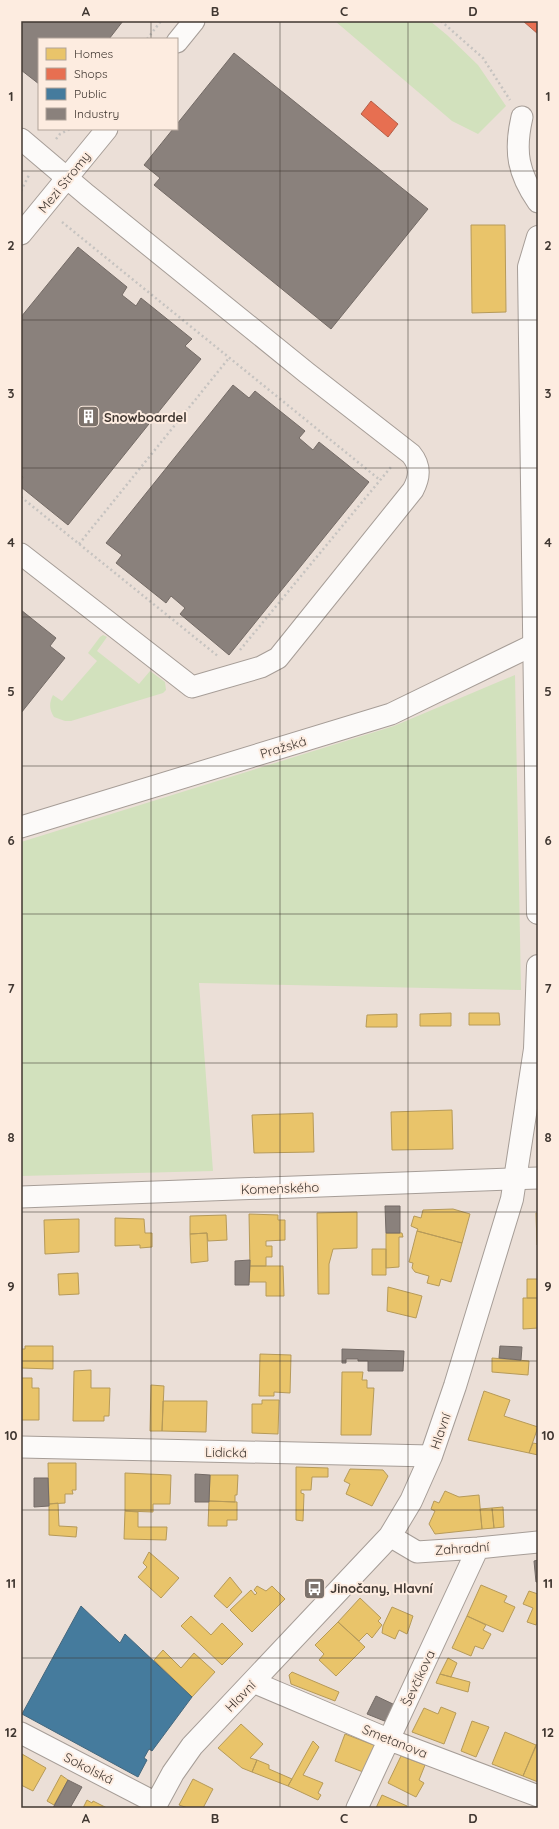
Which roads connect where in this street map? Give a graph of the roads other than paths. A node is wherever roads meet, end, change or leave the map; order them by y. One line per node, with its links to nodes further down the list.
1 (194, 21): 2 (street)
2 (178, 41)
3 (522, 118): 7 (street)
4 (105, 130): 6 (street, Mezi Stromy)
5 (21, 139): 6 (street)
6 (67, 178): 8 (street, Mezi Stromy); 10 (street)
7 (538, 202)
8 (21, 234)
9 (538, 236): 11 (street)
10 (21, 554)
11 (535, 644): 12 (street, Pražská); 13 (street)
12 (21, 826)
13 (538, 913)
14 (538, 966): 15 (street, Hlavní)
15 (517, 1177): 16 (street, Komenského); 17 (street, Komenského); 19 (street, Hlavní)
16 (538, 1178)
17 (21, 1197)
18 (21, 1447): 19 (street, Lidická)
19 (431, 1456): 20 (street, Hlavní)
20 (390, 1536): 22 (street, Zahradní); 23 (street, Hlavní)
21 (538, 1542): 22 (street, Zahradní)
22 (478, 1548): 25 (street, Ševčíkova)
23 (253, 1682): 25 (street, Smetanova); 27 (street, Hlavní)
24 (21, 1733): 27 (street, Sokolská)
25 (390, 1740): 26 (street, Smetanova); 28 (street, Ševčíkova)
26 (538, 1796)
27 (155, 1806)
28 (357, 1808)

